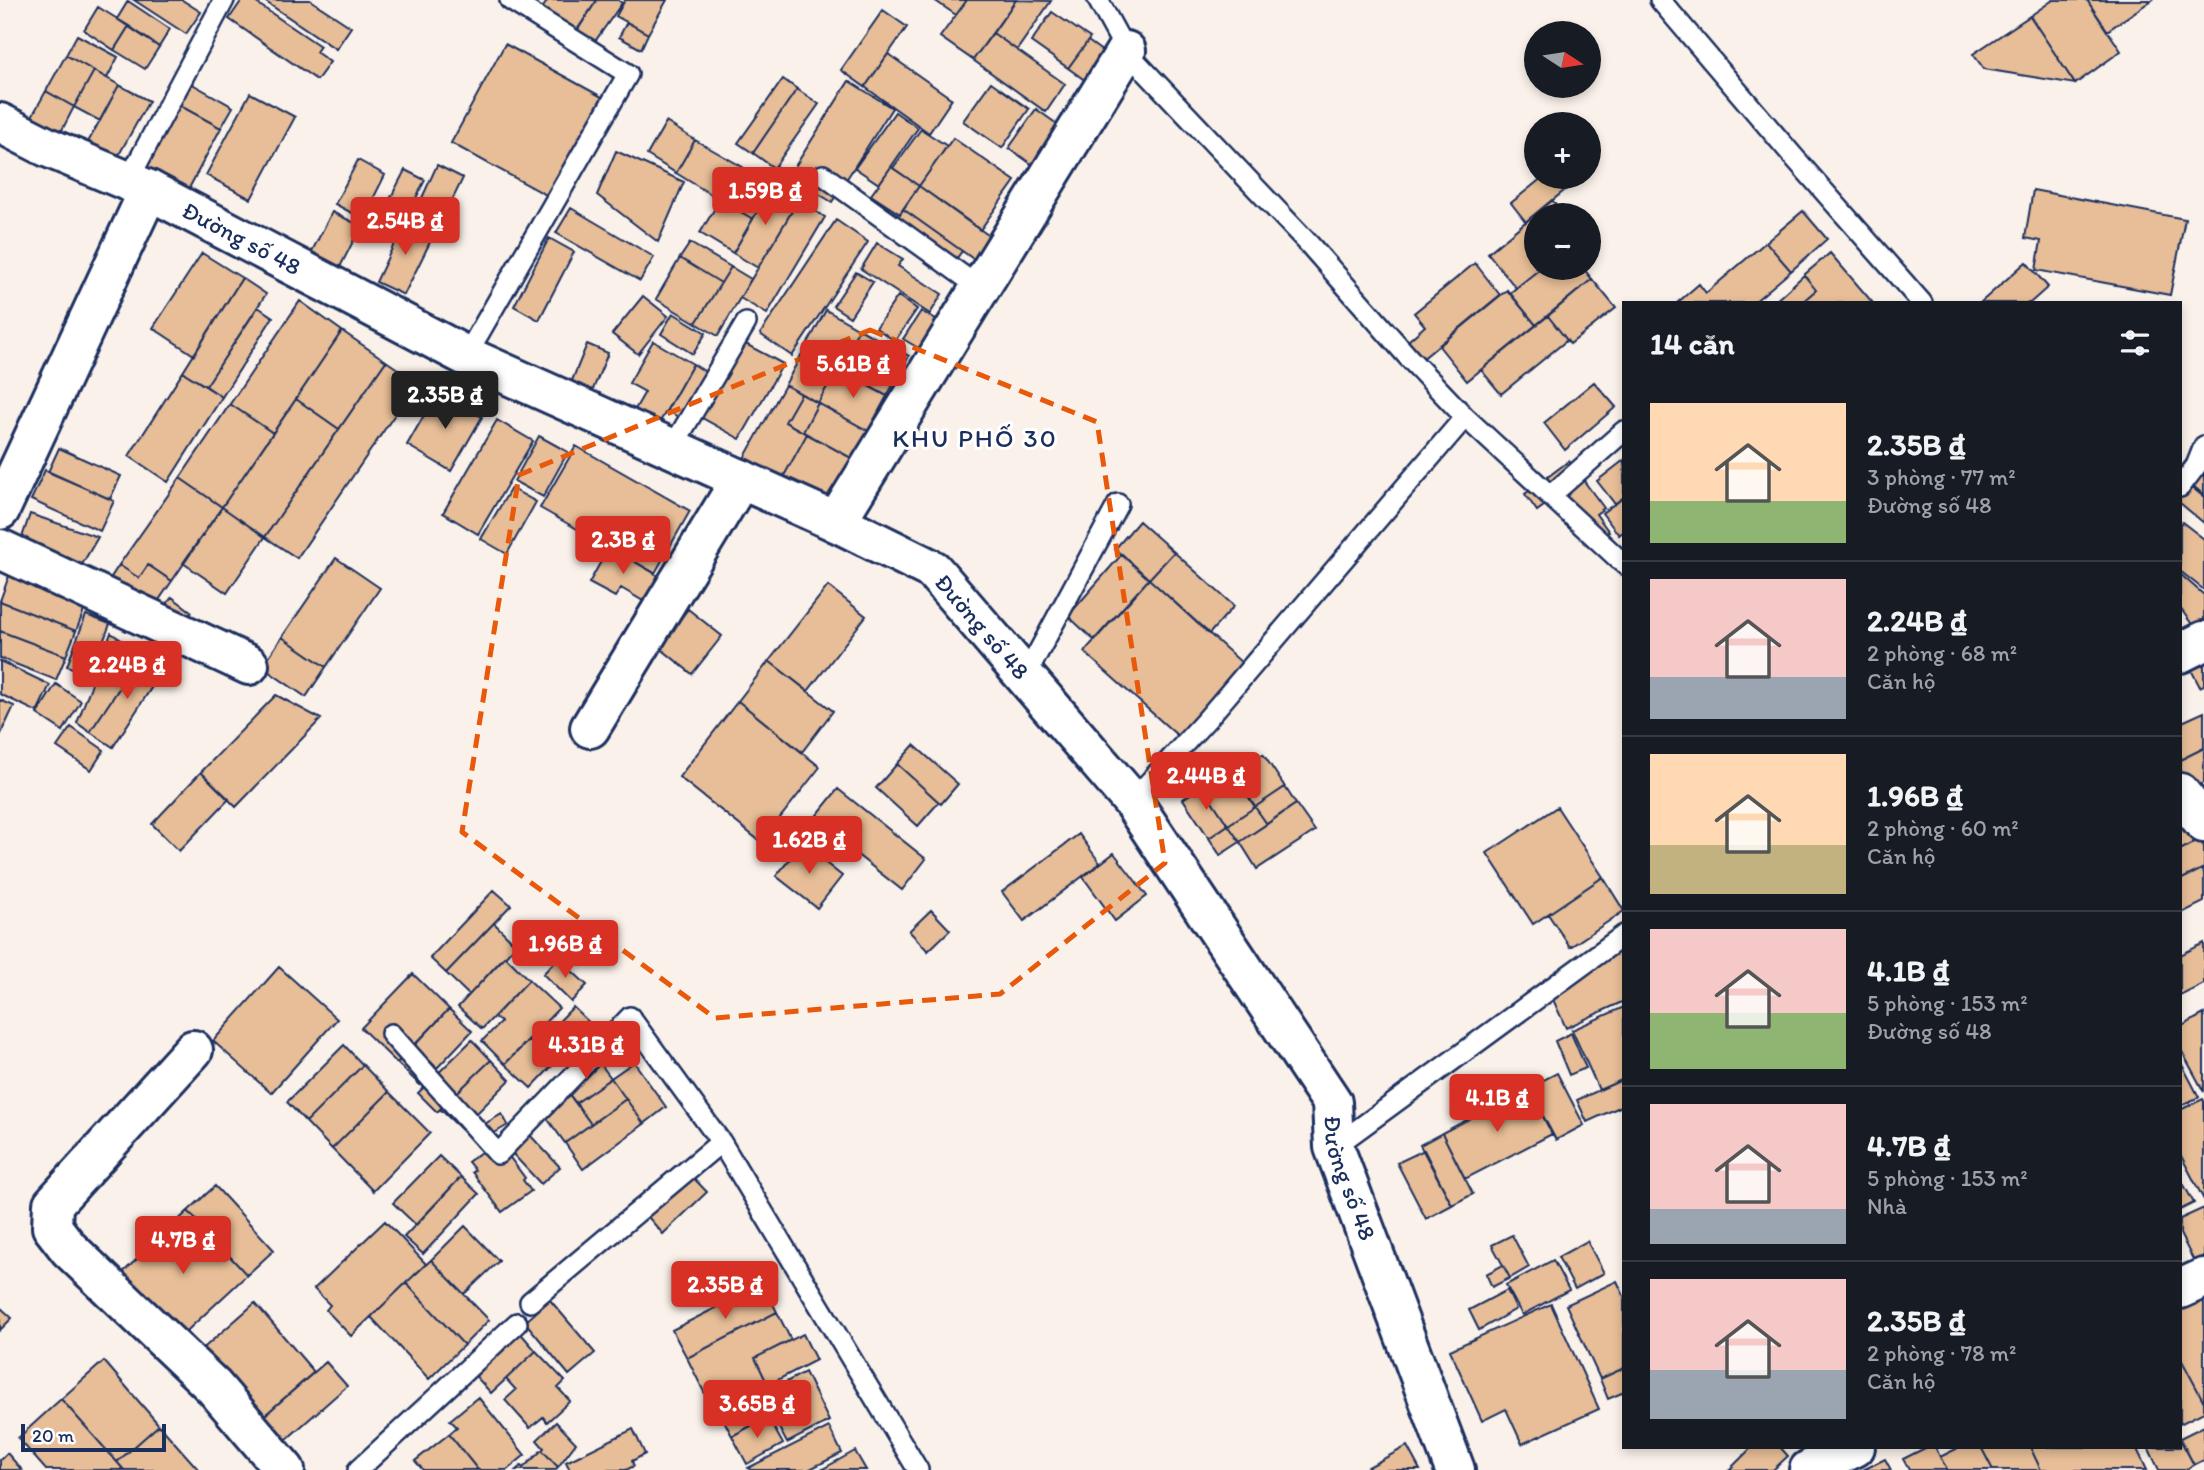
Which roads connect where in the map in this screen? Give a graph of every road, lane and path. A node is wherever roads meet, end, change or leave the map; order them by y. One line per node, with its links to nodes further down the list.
1 (224, 0): 8 (lane)
2 (510, 0): 12 (lane)
3 (1098, 0): 5 (lane)
4 (1660, 0): 10 (lane)
5 (1126, 51): 9 (street); 13 (lane)
6 (0, 123): 8 (street, Đường số 48)
7 (823, 175): 9 (lane)
8 (139, 186): 12 (street, Đường số 48); 21 (street)
9 (979, 288): 22 (street)
10 (1921, 301)
11 (746, 323): 16 (lane)
12 (466, 356): 16 (street, Đường số 48)
13 (1465, 417): 19 (lane); 31 (lane)
14 (1622, 433): 19 (lane)
15 (2204, 446): 18 (lane)
16 (672, 448): 17 (street, Đường số 48)
17 (741, 479): 22 (street, Đường số 48); 29 (street)
18 (2182, 484)
19 (1550, 496): 24 (lane)
20 (1118, 504): 28 (lane)
21 (0, 510)
22 (836, 522): 28 (street, Đường số 48)
23 (0, 549): 27 (street)
24 (1622, 562)
25 (2204, 641): 26 (street)
26 (2182, 652)
27 (249, 665)
28 (1026, 675): 31 (street, Đường số 48)
29 (590, 728)
30 (2182, 796): 32 (street)
31 (1132, 801): 37 (street, Đường số 48)
32 (2204, 823)
33 (1622, 936): 37 (lane)
34 (391, 1034): 36 (lane)
35 (193, 1050): 43 (street)
36 (721, 1142): 40 (lane); 45 (lane)
37 (1334, 1147): 46 (street, Đường số 48)
38 (2204, 1278): 39 (street)
39 (2182, 1288)
40 (530, 1302)
41 (517, 1323): 44 (lane)
42 (1851, 1449): 47 (street)
43 (285, 1470)
44 (358, 1470)
45 (918, 1470)
46 (1455, 1470)
47 (1809, 1470)

